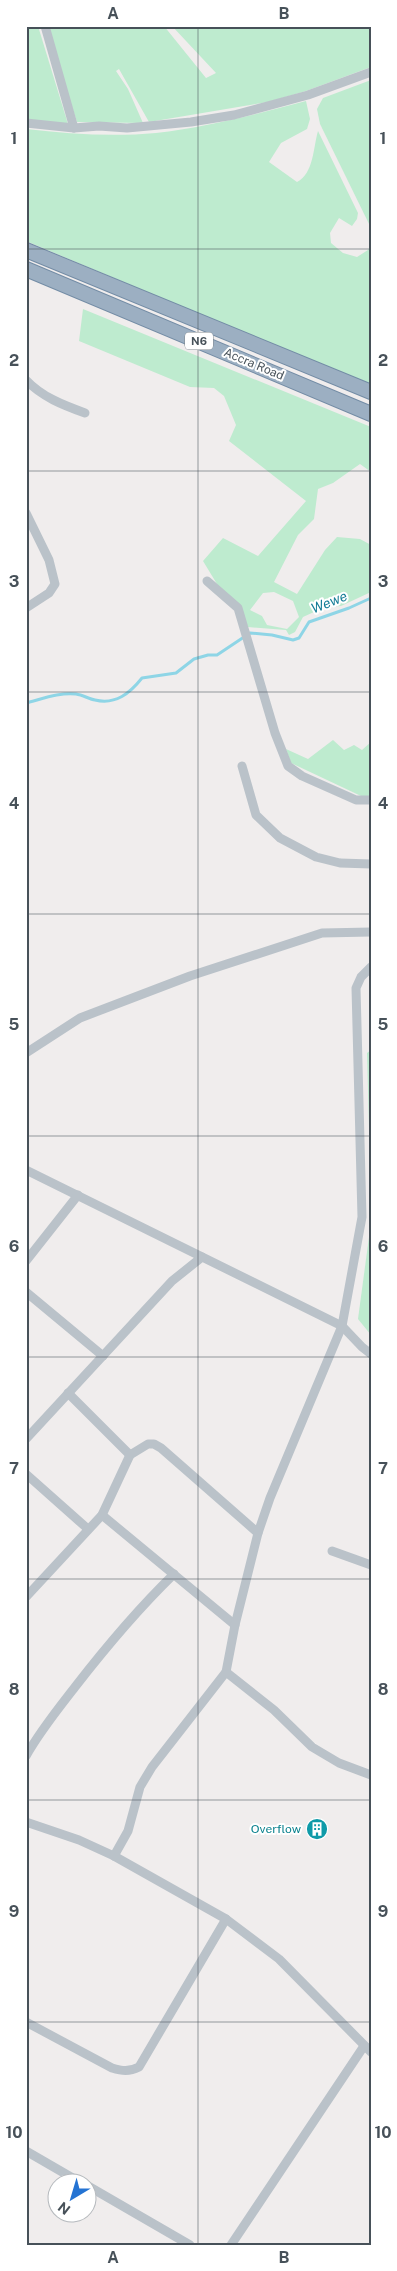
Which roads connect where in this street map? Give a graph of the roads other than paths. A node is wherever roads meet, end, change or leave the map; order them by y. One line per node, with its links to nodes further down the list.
1 (45, 26): 4 (street)
2 (371, 72): 4 (street)
3 (26, 123): 4 (street)
4 (74, 128)
5 (26, 250): 8 (highway, Accra Road / N6)
6 (26, 269): 10 (highway, Accra Road / N6)
7 (26, 380): 9 (street)
8 (371, 392)
9 (85, 412)
10 (371, 414)
11 (26, 513): 13 (street)
12 (207, 581): 15 (street)
13 (26, 608)
14 (242, 766): 16 (street)
15 (371, 800)
16 (371, 864)
17 (371, 932): 19 (street)
18 (371, 967): 25 (street)
19 (26, 1053)
20 (26, 1170): 21 (street)
21 (78, 1195): 22 (street); 23 (street)
22 (202, 1257): 25 (street); 27 (street)
23 (26, 1261)
24 (26, 1292): 27 (street)
25 (342, 1326): 26 (street); 34 (street)
26 (371, 1354)
27 (103, 1356): 28 (street)
28 (68, 1393): 29 (street); 30 (street)
29 (26, 1439)
30 (130, 1455): 32 (street); 34 (street)
31 (26, 1474): 33 (street)
32 (102, 1515): 33 (street); 37 (street)
33 (88, 1529): 38 (street)
34 (258, 1533): 39 (street)
35 (332, 1551): 36 (street)
36 (371, 1565)
37 (174, 1574): 39 (street); 41 (street)
38 (26, 1597)
39 (235, 1624): 40 (street)
40 (226, 1672): 42 (street); 44 (street)
41 (26, 1756)
42 (371, 1775)
43 (26, 1822): 44 (street)
44 (114, 1856): 45 (street)
45 (226, 1919): 46 (street); 47 (street)
46 (26, 2022)
47 (368, 2049): 52 (street)
48 (26, 2151): 49 (street)
49 (66, 2174)
50 (98, 2192): 51 (street)
51 (190, 2245)
52 (231, 2245)

